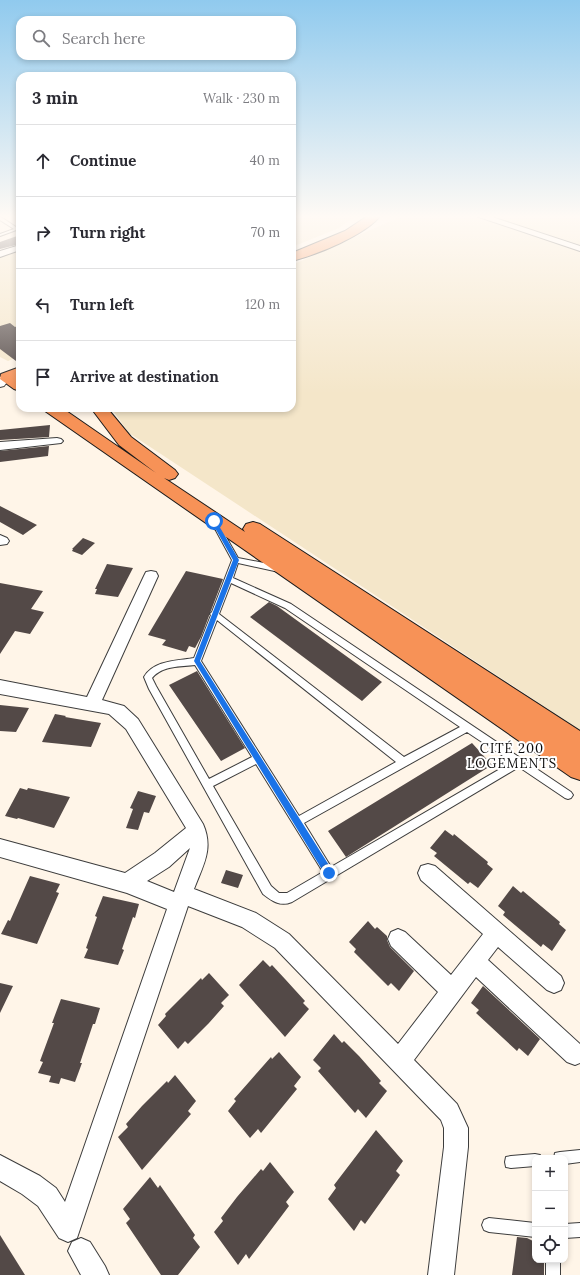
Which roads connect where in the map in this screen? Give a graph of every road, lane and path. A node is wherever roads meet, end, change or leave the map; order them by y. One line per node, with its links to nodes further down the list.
1 (57, 412): 6 (highway)
2 (85, 412): 6 (highway)
3 (102, 412): 17 (highway)
4 (57, 441): 5 (street)
5 (0, 446)
6 (135, 467): 7 (highway)
7 (214, 521): 8 (lane); 9 (highway)
8 (236, 560): 9 (lane); 11 (lane)
9 (288, 571): 21 (highway)
10 (151, 576): 15 (street)
11 (228, 579): 12 (lane); 16 (lane)
12 (214, 614): 13 (lane); 19 (lane)
13 (197, 661): 18 (lane); 22 (lane)
14 (0, 688): 15 (street)
15 (92, 704): 25 (street)
16 (468, 727): 19 (lane); 20 (lane)
17 (580, 744)
18 (258, 759): 22 (lane); 24 (lane)
19 (403, 762): 24 (lane)
20 (520, 762): 23 (lane); 27 (lane)
21 (580, 769)
22 (207, 785): 27 (lane)
23 (568, 795)
24 (297, 822): 27 (lane)
25 (197, 830): 29 (street); 30 (street)
26 (0, 848): 29 (street)
27 (329, 873)
28 (428, 873): 31 (street)
29 (127, 883): 30 (street)
30 (186, 901): 37 (street); 42 (street)
31 (496, 933): 33 (street); 34 (street)
32 (398, 939): 35 (street)
33 (474, 962): 35 (street); 36 (street)
34 (554, 983)
35 (452, 990): 37 (street)
36 (575, 1054)
37 (400, 1060): 50 (street)
38 (580, 1156): 39 (lane)
39 (568, 1157)
40 (532, 1160): 41 (lane)
41 (511, 1162)
42 (0, 1167)
43 (489, 1226): 44 (lane)
44 (532, 1230)
45 (580, 1230): 46 (lane)
46 (568, 1231)
47 (81, 1252): 49 (street)
48 (553, 1263): 51 (lane)
49 (96, 1275)
50 (441, 1275)
51 (553, 1275)

